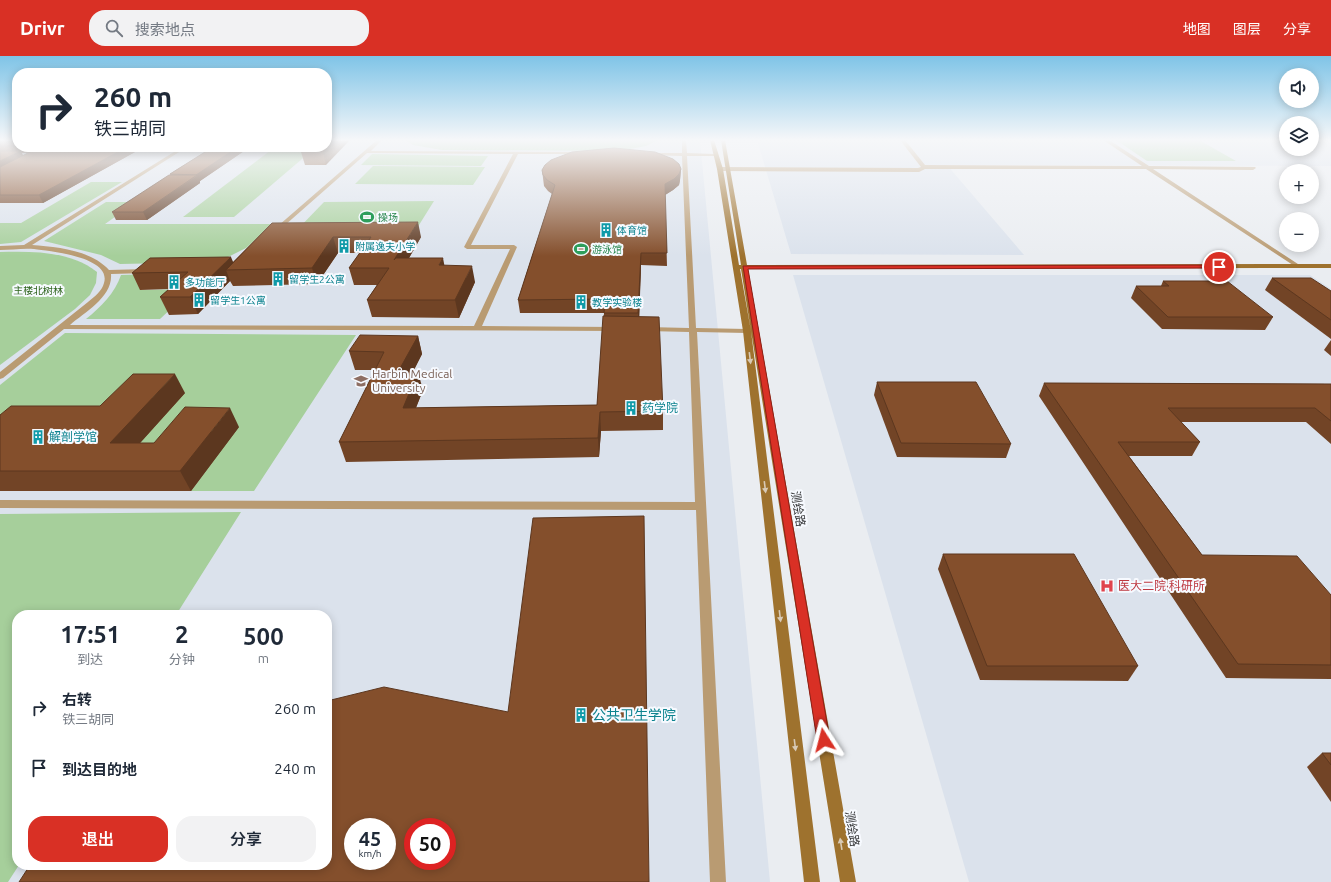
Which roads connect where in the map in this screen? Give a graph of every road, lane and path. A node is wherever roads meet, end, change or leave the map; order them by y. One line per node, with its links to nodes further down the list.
1 (134, 179): 8 (street)
2 (335, 179): 7 (street)
3 (503, 179): 16 (street)
4 (685, 179): 19 (street)
5 (726, 179): 12 (main road, 测绘路)
6 (1164, 179): 10 (street)
7 (268, 237)
8 (24, 247): 9 (street); 14 (street)
9 (0, 248)
10 (1298, 266): 11 (main road); 12 (main road)
11 (1331, 266)
12 (741, 268): 20 (main road, 测绘路); 26 (main road, 测绘路, one-way to 12)
13 (154, 271): 14 (street)
14 (107, 272): 15 (street)
15 (61, 327): 16 (street); 21 (street)
16 (477, 329): 17 (street)
17 (620, 329)
18 (636, 329): 19 (street)
19 (692, 330): 20 (street); 23 (street)
20 (747, 330): 25 (main road, 测绘路, one-way to 25)
21 (0, 376)
22 (0, 504): 23 (street)
23 (700, 506): 24 (street)
24 (718, 882)
25 (812, 882)
26 (848, 882)

